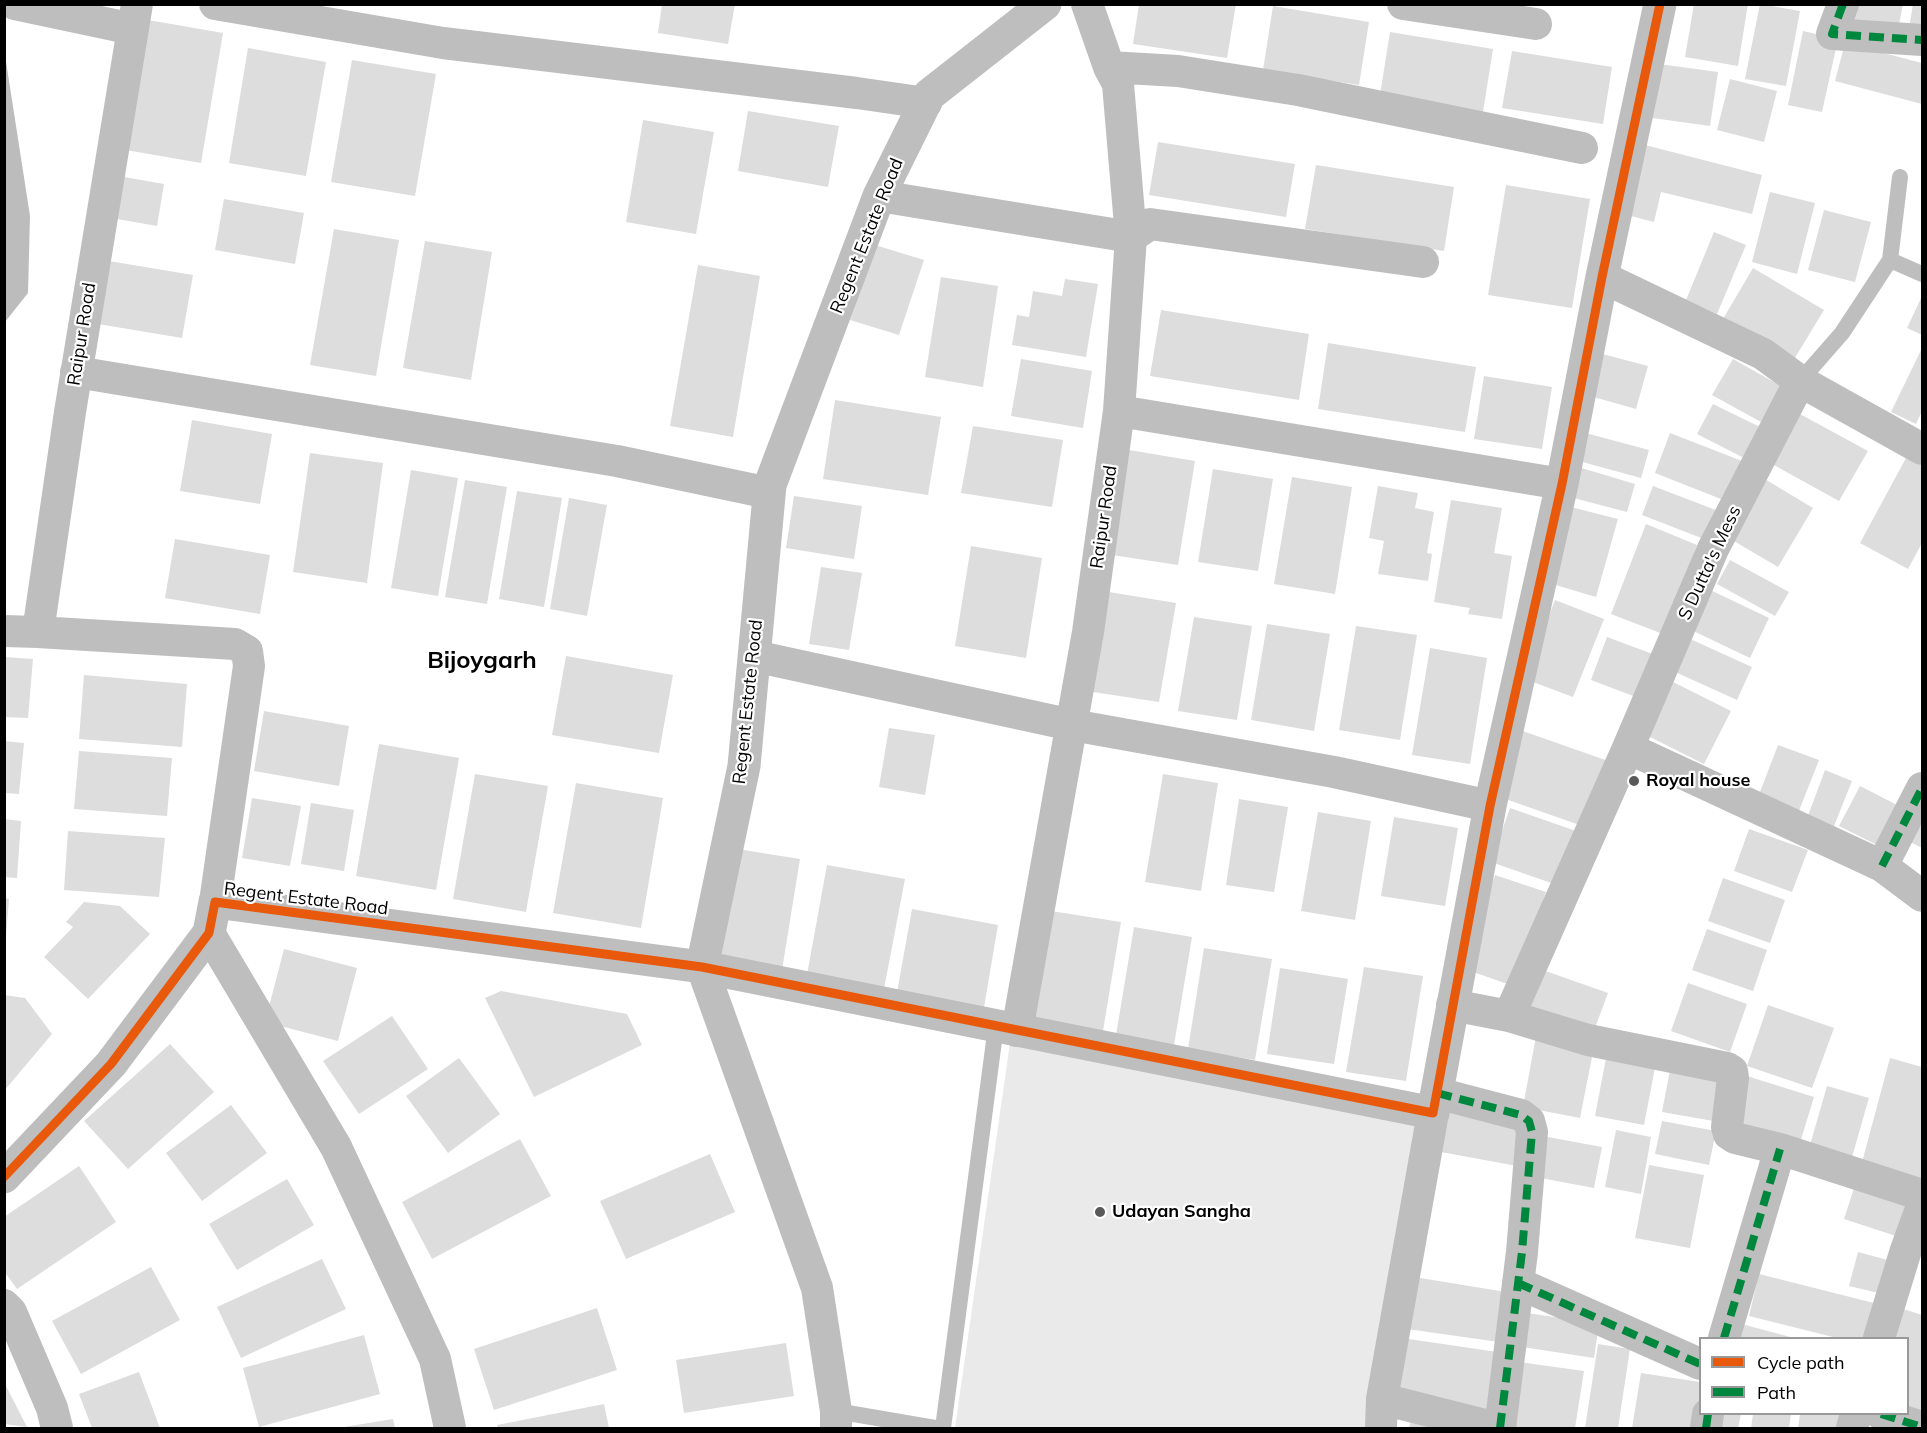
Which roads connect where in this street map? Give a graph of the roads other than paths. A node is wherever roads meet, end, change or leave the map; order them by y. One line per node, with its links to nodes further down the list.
1 (15, 4): 8 (street)
2 (215, 4): 12 (street)
3 (1045, 4): 12 (street, Regent Estate Road)
4 (1087, 4): 11 (street, Raipur Road)
5 (1403, 4): 9 (street)
6 (1660, 4): 20 (street)
7 (1843, 4): 10 (street)
8 (135, 17): 21 (street, Raipur Road)
9 (1536, 24)
10 (1923, 40)
11 (1109, 67): 13 (street); 16 (street, Raipur Road)
12 (926, 104): 15 (street, Regent Estate Road)
13 (1582, 148)
14 (1900, 177): 17 (lane)
15 (879, 196): 16 (street); 26 (street, Regent Estate Road)
16 (1131, 237): 18 (street); 23 (street, Raipur Road)
17 (1890, 260): 19 (lane); 22 (lane)
18 (1423, 261)
19 (1923, 274)
20 (1602, 277): 22 (street); 25 (street)
21 (76, 372): 26 (street); 28 (street, Raipur Road)
22 (1800, 381): 24 (street); 31 (street, S Dutta's Mess)
23 (1119, 411): 25 (street); 30 (street, Raipur Road)
24 (1923, 449)
25 (1562, 484): 33 (street)
26 (769, 492): 29 (street, Regent Estate Road)
27 (4, 632): 28 (street)
28 (38, 632): 36 (street)
29 (754, 656): 30 (street); 37 (street, Regent Estate Road)
30 (1072, 725): 33 (street); 40 (street, Raipur Road)
31 (1628, 748): 34 (street); 39 (street, S Dutta's Mess)
32 (1923, 788): 34 (street)
33 (1490, 806): 38 (street)
34 (1882, 866): 35 (street)
35 (1923, 896)
36 (212, 918): 37 (street, Regent Estate Road); 43 (street); 56 (street)
37 (702, 967): 40 (street); 53 (street)
38 (1452, 1005): 39 (street); 41 (street)
39 (1509, 1016): 42 (street)
40 (1006, 1028): 41 (street); 58 (lane)
41 (1435, 1103): 46 (street); 51 (street)
42 (1780, 1149): 44 (street); 48 (street)
43 (4, 1177)
44 (1923, 1195)
45 (1923, 1206): 49 (street)
46 (1518, 1283): 50 (street); 59 (street)
47 (4, 1305): 55 (street)
48 (1724, 1337)
49 (1879, 1337)
50 (1699, 1363)
51 (1382, 1414): 59 (street)
52 (1887, 1415): 54 (street)
53 (836, 1420): 57 (lane)
54 (1923, 1426)
55 (57, 1428)
56 (450, 1428)
57 (935, 1428)
58 (943, 1428)
59 (1498, 1428)

